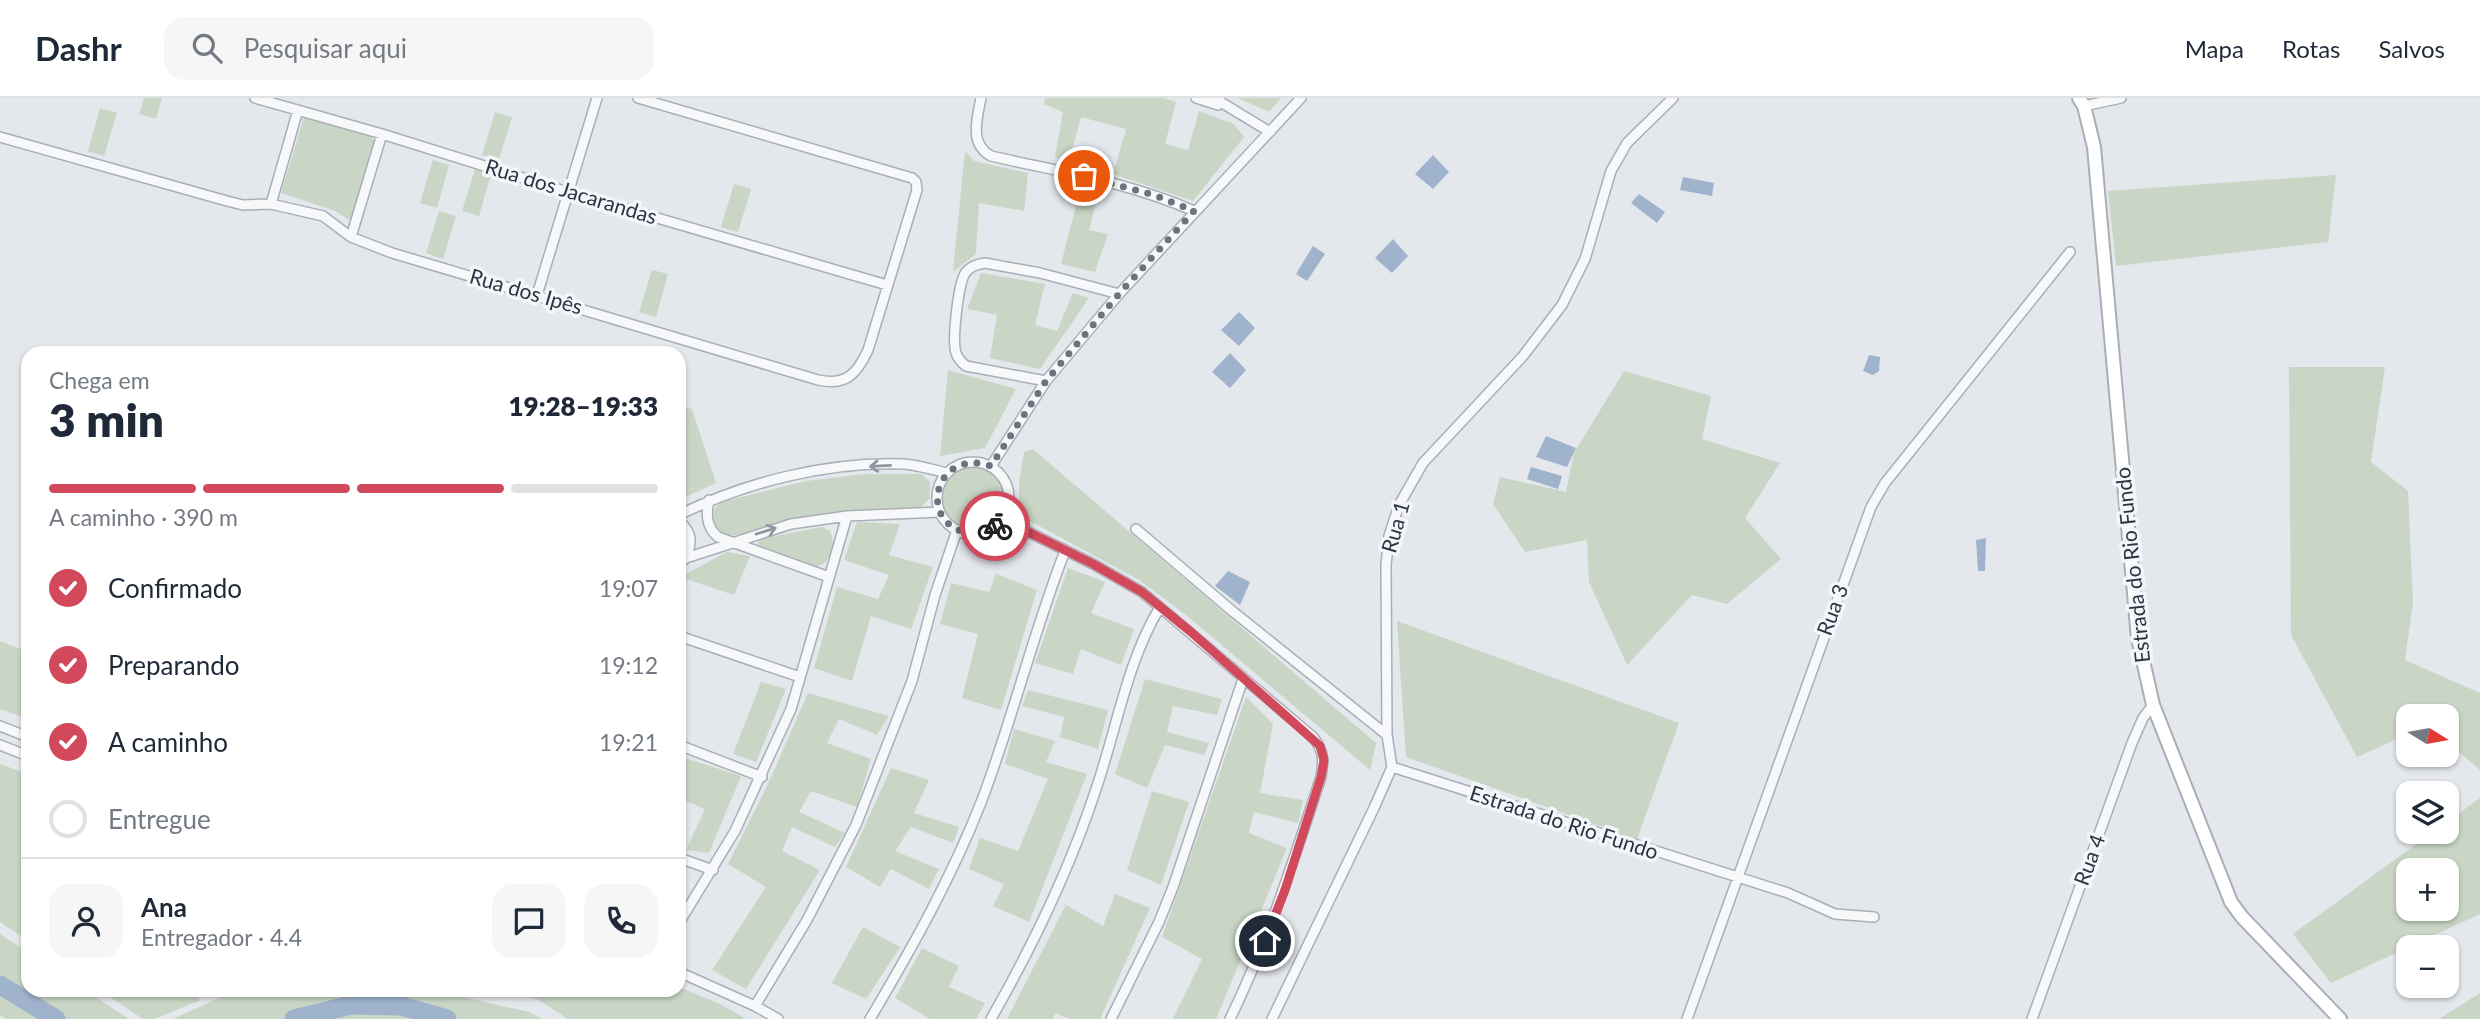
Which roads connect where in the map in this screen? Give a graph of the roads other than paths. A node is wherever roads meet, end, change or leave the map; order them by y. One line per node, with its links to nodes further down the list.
1 (255, 98): 12 (street, Rua dos Jacarandas)
2 (597, 98): 16 (street)
3 (638, 98): 21 (street, Rua dos Ipês)
4 (981, 98): 18 (street)
5 (1196, 98): 11 (street)
6 (1214, 98): 11 (street)
7 (1301, 98): 13 (street)
8 (1673, 98): 47 (street, Rua 1)
9 (2121, 98): 10 (street)
10 (2082, 102): 44 (street, Estrada do Rio Fundo)
11 (1230, 109): 13 (street)
12 (298, 110): 14 (street, Rua dos Jacarandas); 17 (street)
13 (1270, 132): 18 (street)
14 (382, 134): 16 (street, Rua dos Jacarandas); 19 (street)
15 (0, 137): 17 (street, Rua dos Ipês)
16 (568, 192): 21 (street, Rua dos Jacarandas); 23 (street)
17 (271, 204): 19 (street, Rua dos Ipês)
18 (1194, 211): 22 (street)
19 (351, 237): 23 (street, Rua dos Ipês)
20 (2070, 252): 55 (street, Rua 3)
21 (887, 285): 23 (street, Rua dos Ipês)
22 (1119, 294): 24 (street); 24 (street)
23 (537, 295)
24 (1046, 381): 25 (street)
25 (991, 466): 26 (street); 31 (street)
26 (947, 473): 27 (street, one-way to 27); 29 (street)
27 (709, 500): 28 (street); 35 (street)
28 (686, 512)
29 (940, 512): 30 (street); 34 (street)
30 (848, 516): 35 (street, one-way to 30); 39 (street)
31 (1002, 519): 34 (street); 36 (street)
32 (686, 529): 37 (street)
33 (1136, 529): 47 (street)
34 (957, 530): 59 (street)
35 (732, 542): 38 (street); 39 (street)
36 (1065, 551): 40 (street); 61 (street)
37 (686, 555)
38 (686, 560)
39 (830, 577): 42 (street)
40 (1160, 607): 43 (street); 62 (street)
41 (686, 638): 42 (street)
42 (800, 677): 52 (street)
43 (1243, 679): 63 (street); 64 (street)
44 (2153, 705): 67 (street, Rua 4); 68 (street, Estrada do Rio Fundo)
45 (0, 726): 46 (street)
46 (21, 734)
47 (1387, 735): 51 (street, Rua 1)
48 (0, 745): 50 (street)
49 (686, 748): 52 (street)
50 (21, 754)
51 (1392, 767): 55 (street, Estrada do Rio Fundo); 65 (street)
52 (762, 777): 54 (street)
53 (686, 860): 54 (street)
54 (713, 870): 56 (street)
55 (1737, 878): 57 (street, Estrada do Rio Fundo); 66 (street, Rua 3)
56 (686, 912)
57 (1874, 917)
58 (686, 975): 59 (street)
59 (755, 1006): 60 (street)
60 (778, 1019)
61 (870, 1019)
62 (991, 1019)
63 (1111, 1019)
64 (1230, 1019)
65 (1272, 1019)
66 (1687, 1019)
67 (2032, 1019)
68 (2340, 1019)

